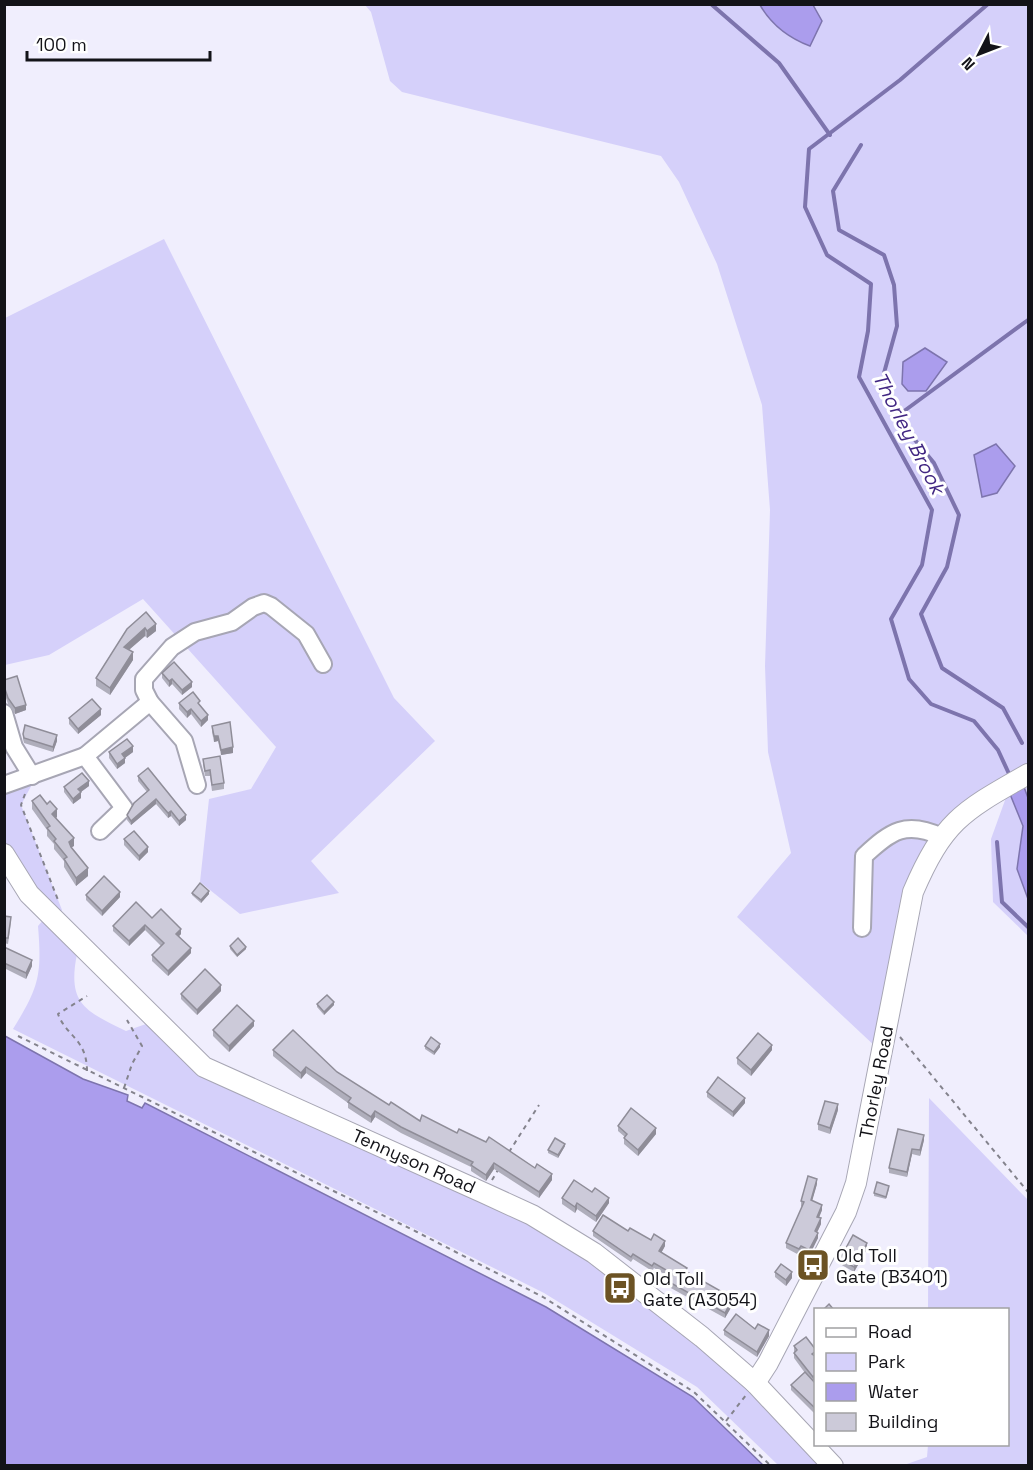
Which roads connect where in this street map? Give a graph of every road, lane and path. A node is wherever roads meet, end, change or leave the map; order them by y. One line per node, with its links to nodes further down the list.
1 (323, 664): 2 (street)
2 (150, 702): 4 (street); 8 (street)
3 (4, 713): 6 (street)
4 (85, 756): 6 (street); 9 (street)
5 (1029, 774): 10 (main road, Thorley Road)
6 (35, 776): 7 (street); 12 (path)
7 (4, 785)
8 (197, 785)
9 (100, 831)
10 (942, 837): 13 (street); 17 (main road, Thorley Road)
11 (4, 855): 12 (main road, Tennyson Road)
12 (55, 921): 23 (main road, Tennyson Road)
13 (862, 928)
14 (87, 996): 18 (path)
15 (128, 1020): 19 (path)
16 (18, 1036): 18 (path)
17 (884, 1039): 24 (path); 25 (main road, Thorley Road)
18 (87, 1071): 19 (path)
19 (124, 1089): 26 (path)
20 (539, 1105): 21 (path)
21 (508, 1154)
22 (502, 1163): 23 (path)
23 (484, 1192): 25 (main road, Tennyson Road)
24 (1029, 1192)
25 (755, 1383): 26 (path); 27 (main road, Tennyson Road)
26 (726, 1421): 29 (path)
27 (814, 1446)
28 (814, 1446): 30 (main road, Tennyson Road)
29 (771, 1466)
30 (833, 1466)

